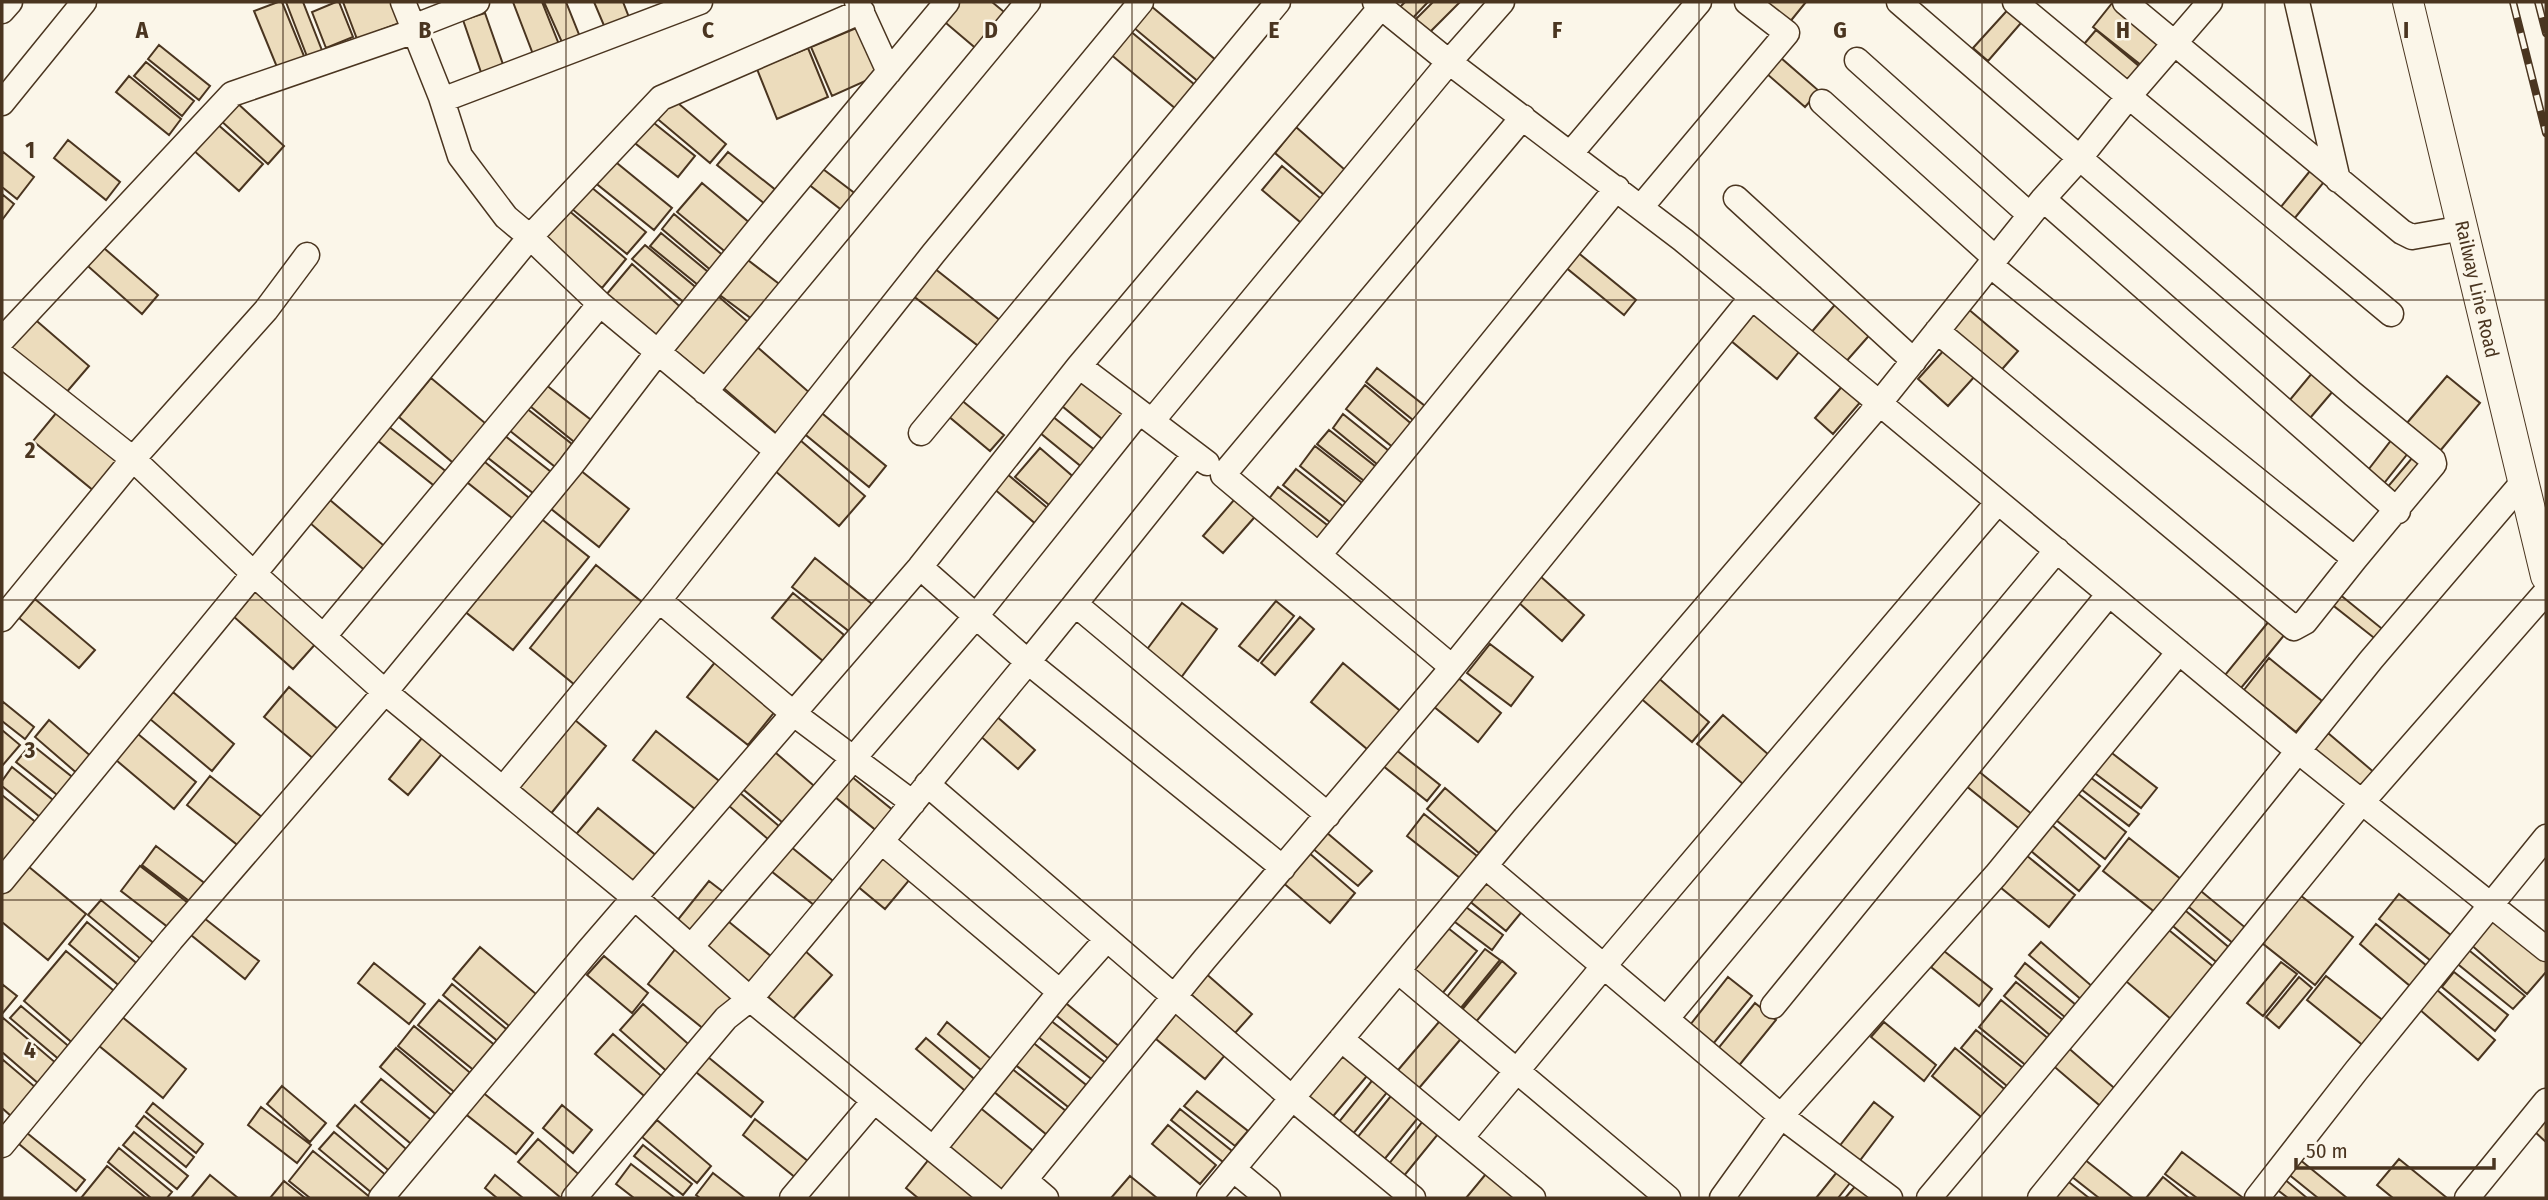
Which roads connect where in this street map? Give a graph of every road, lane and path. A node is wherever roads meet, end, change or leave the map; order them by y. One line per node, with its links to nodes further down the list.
1 (10, 2): 21 (street)
2 (84, 2): 30 (street)
3 (403, 2): 22 (street)
4 (477, 2): 22 (street)
5 (700, 2): 28 (street)
6 (947, 2): 26 (street)
7 (1027, 2): 52 (street)
8 (1141, 2): 56 (street)
9 (1278, 2): 55 (street)
10 (1502, 2): 25 (street)
11 (1699, 2): 32 (street)
12 (1747, 2): 37 (street)
13 (1899, 2): 33 (street)
14 (2015, 2): 27 (street)
15 (2125, 2): 23 (street)
16 (2210, 2): 23 (street)
17 (2297, 2): 34 (street)
18 (2408, 2): 39 (street, Railway Line Road)
19 (1378, 4): 25 (street); 51 (street)
20 (859, 6): 26 (street); 40 (street)
21 (2, 11)
22 (414, 29): 28 (street); 47 (street)
23 (2174, 44): 27 (street); 34 (street)
24 (1857, 60): 38 (street)
25 (1449, 62): 31 (street); 54 (street)
26 (889, 72): 48 (street)
27 (2129, 96): 33 (street); 45 (street)
28 (442, 100): 40 (street)
29 (1822, 102): 42 (street)
30 (2, 103)
31 (1523, 117): 32 (street); 59 (street)
32 (1571, 153): 35 (street)
33 (2080, 159): 38 (street); 62 (street)
34 (2338, 180): 39 (street)
35 (1617, 188): 37 (street); 64 (street)
36 (1736, 198): 50 (street)
37 (1641, 207): 43 (street)
38 (2036, 207): 42 (street); 62 (street)
39 (2462, 228): 60 (street, Railway Line Road)
40 (530, 237): 44 (street); 67 (street)
41 (307, 255): 58 (street)
42 (1993, 261): 46 (street); 65 (street)
43 (1752, 297): 53 (street); 78 (street)
44 (600, 304): 48 (street); 75 (street)
45 (2391, 314)
46 (1937, 331): 50 (street); 65 (street)
47 (2, 340)
48 (657, 353): 52 (street); 79 (street)
49 (2, 355): 58 (street)
50 (1914, 361): 53 (street)
51 (1079, 366): 54 (street); 66 (street)
52 (705, 392): 56 (street)
53 (1879, 403): 61 (street); 89 (street)
54 (1146, 416): 57 (street); 73 (street)
55 (921, 433)
56 (777, 451): 71 (street)
57 (1195, 454): 59 (street); 72 (street)
58 (133, 459): 67 (street); 74 (street)
59 (1223, 475): 64 (street)
60 (2523, 482): 68 (street, Railway Line Road); 81 (street)
61 (1998, 502): 63 (street); 97 (street)
62 (2398, 511): 65 (street)
63 (2056, 550): 70 (street); 103 (street)
64 (1319, 555): 78 (street)
65 (2355, 559)
66 (920, 567): 73 (street); 80 (street)
67 (254, 574): 75 (street); 91 (street)
68 (2546, 576)
69 (2546, 592): 85 (street)
70 (2109, 594): 76 (street); 102 (street)
71 (659, 600): 80 (street); 83 (street)
72 (1075, 604): 77 (street); 86 (street)
73 (976, 616): 77 (street); 82 (street)
74 (2, 619)
75 (324, 636): 79 (street)
76 (2179, 652): 81 (street); 109 (street)
77 (1028, 662): 84 (street); 90 (street)
78 (1452, 667): 86 (street)
79 (385, 692): 83 (street); 111 (street)
80 (794, 714): 82 (street); 92 (street)
81 (2298, 751): 85 (street); 127 (street)
82 (855, 759): 84 (street); 95 (street)
83 (503, 789): 92 (street)
84 (920, 793): 88 (street); 94 (street)
85 (2362, 802): 93 (street); 128 (street)
86 (1328, 815): 90 (street)
87 (2546, 837): 93 (street)
88 (882, 842): 99 (street); 101 (street)
89 (1485, 866): 97 (street); 98 (street)
90 (1283, 868): 100 (street)
91 (2, 881)
92 (635, 898): 95 (street); 115 (street)
93 (2491, 903): 96 (street); 129 (street)
94 (1107, 939): 99 (street); 100 (street)
95 (691, 947): 101 (street)
96 (2546, 949)
97 (1603, 967): 103 (street); 105 (street)
98 (1398, 971): 104 (street); 105 (street)
99 (1060, 992): 112 (street)
100 (1175, 996): 106 (street); 114 (street)
101 (750, 999): 107 (street); 116 (street)
102 (1773, 1006)
103 (1667, 1018): 109 (street)
104 (1341, 1039): 106 (street); 110 (street)
105 (1518, 1072): 110 (street); 124 (street)
106 (1292, 1098): 113 (street); 122 (street)
107 (874, 1101): 112 (street); 117 (street)
108 (2546, 1101): 130 (street)
109 (1781, 1116): 125 (street); 126 (street)
110 (1461, 1138): 123 (street)
111 (2, 1145)
112 (933, 1149): 118 (street)
113 (1233, 1169): 120 (street); 121 (street)
114 (1018, 1189): 119 (street)
115 (381, 1198)
116 (574, 1198)
117 (792, 1198)
118 (993, 1198)
119 (1046, 1198)
120 (1209, 1198)
121 (1268, 1198)
122 (1413, 1198)
123 (1533, 1198)
124 (1668, 1198)
125 (1722, 1198)
126 (1889, 1198)
127 (1929, 1198)
128 (2040, 1198)
129 (2258, 1198)
130 (2468, 1198)

